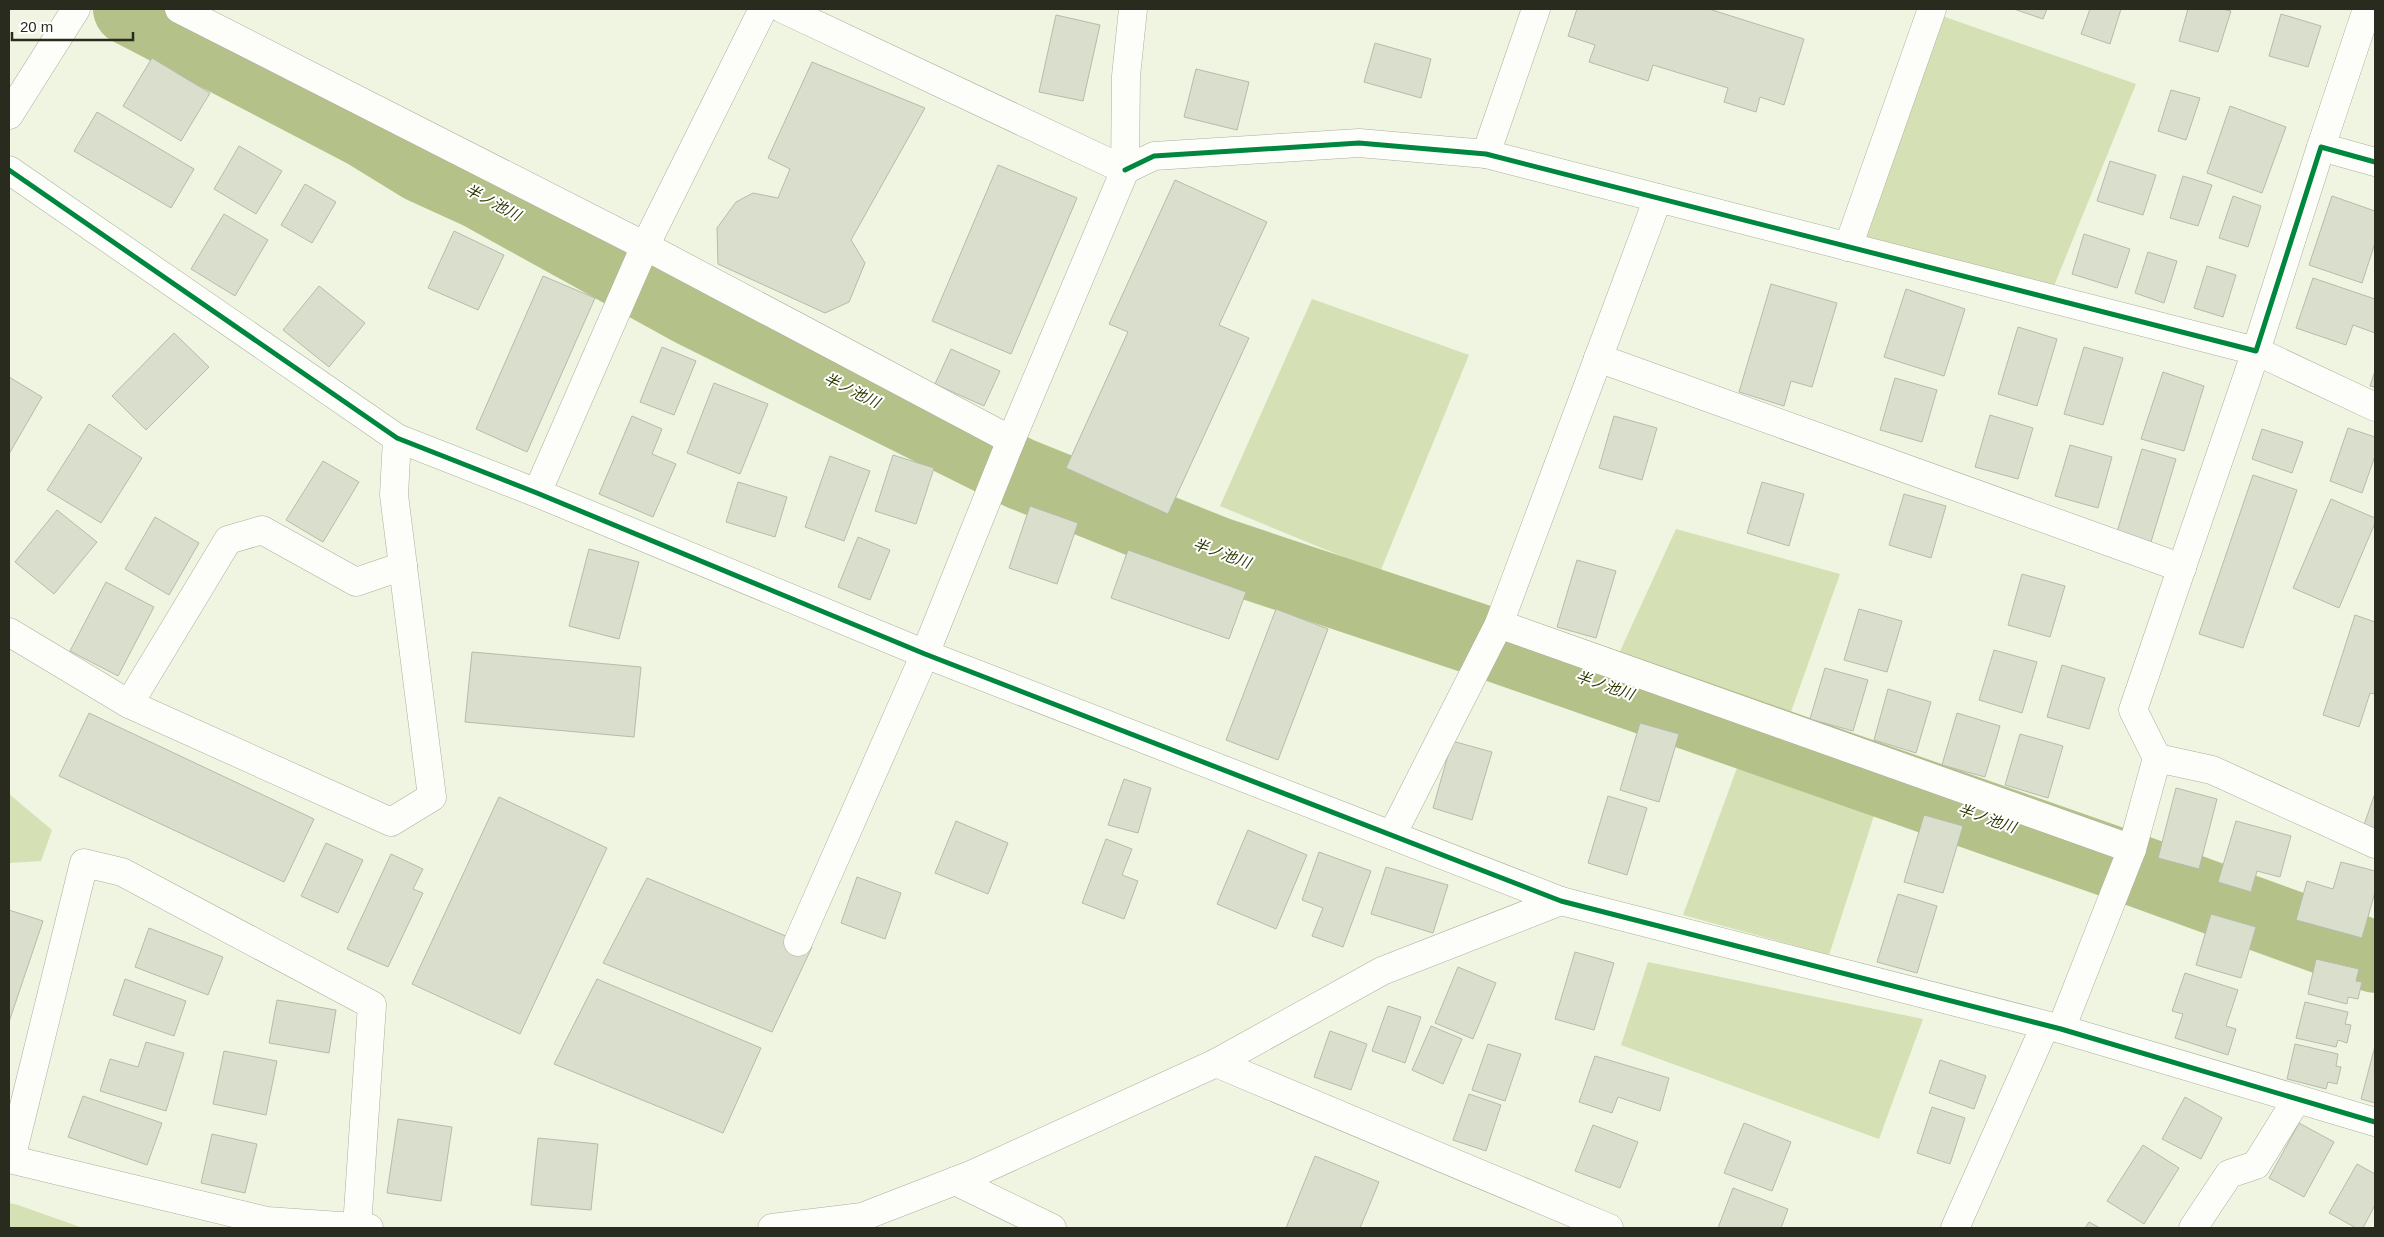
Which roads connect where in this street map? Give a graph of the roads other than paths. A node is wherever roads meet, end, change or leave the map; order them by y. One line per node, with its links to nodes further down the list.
1 (76, 9): 9 (street)
2 (178, 9): 16 (street)
3 (763, 9): 16 (street)
4 (783, 9): 14 (street)
5 (1133, 9): 14 (street)
6 (1536, 9): 11 (street)
7 (1932, 9): 17 (street)
8 (2367, 9): 10 (street)
9 (9, 115)
10 (2321, 147): 12 (street); 18 (street)
11 (1486, 154): 14 (street); 15 (street)
12 (2375, 162)
13 (9, 170): 21 (street)
14 (1125, 170): 22 (street)
15 (1658, 198): 17 (street); 19 (street)
16 (645, 246): 22 (street); 23 (street)
17 (1848, 247): 18 (street)
18 (2256, 351): 20 (street); 25 (street)
19 (1598, 358): 25 (street); 26 (street)
20 (2375, 407)
21 (397, 438): 23 (street); 24 (street)
22 (1011, 440): 28 (street)
23 (537, 494): 28 (street)
24 (403, 566): 29 (street); 29 (street)
25 (2182, 568): 30 (street)
26 (1499, 624): 31 (street); 33 (street)
27 (9, 632): 29 (street)
28 (925, 654): 31 (street); 35 (street)
29 (128, 704)
30 (2158, 758): 32 (street); 33 (street)
31 (1392, 835): 34 (street)
32 (2375, 844)
33 (2132, 849): 36 (street)
34 (1561, 901): 36 (street); 37 (street)
35 (798, 942)
36 (2053, 1028): 38 (street); 46 (street)
37 (1216, 1063): 41 (street); 45 (street)
38 (2297, 1099): 39 (street); 47 (street)
39 (2375, 1122)
40 (10, 1159): 42 (street); 42 (street)
41 (955, 1181): 43 (street); 44 (street)
42 (363, 1228)
43 (772, 1228)
44 (1052, 1228)
45 (1609, 1228)
46 (1955, 1228)
47 (2193, 1228)

